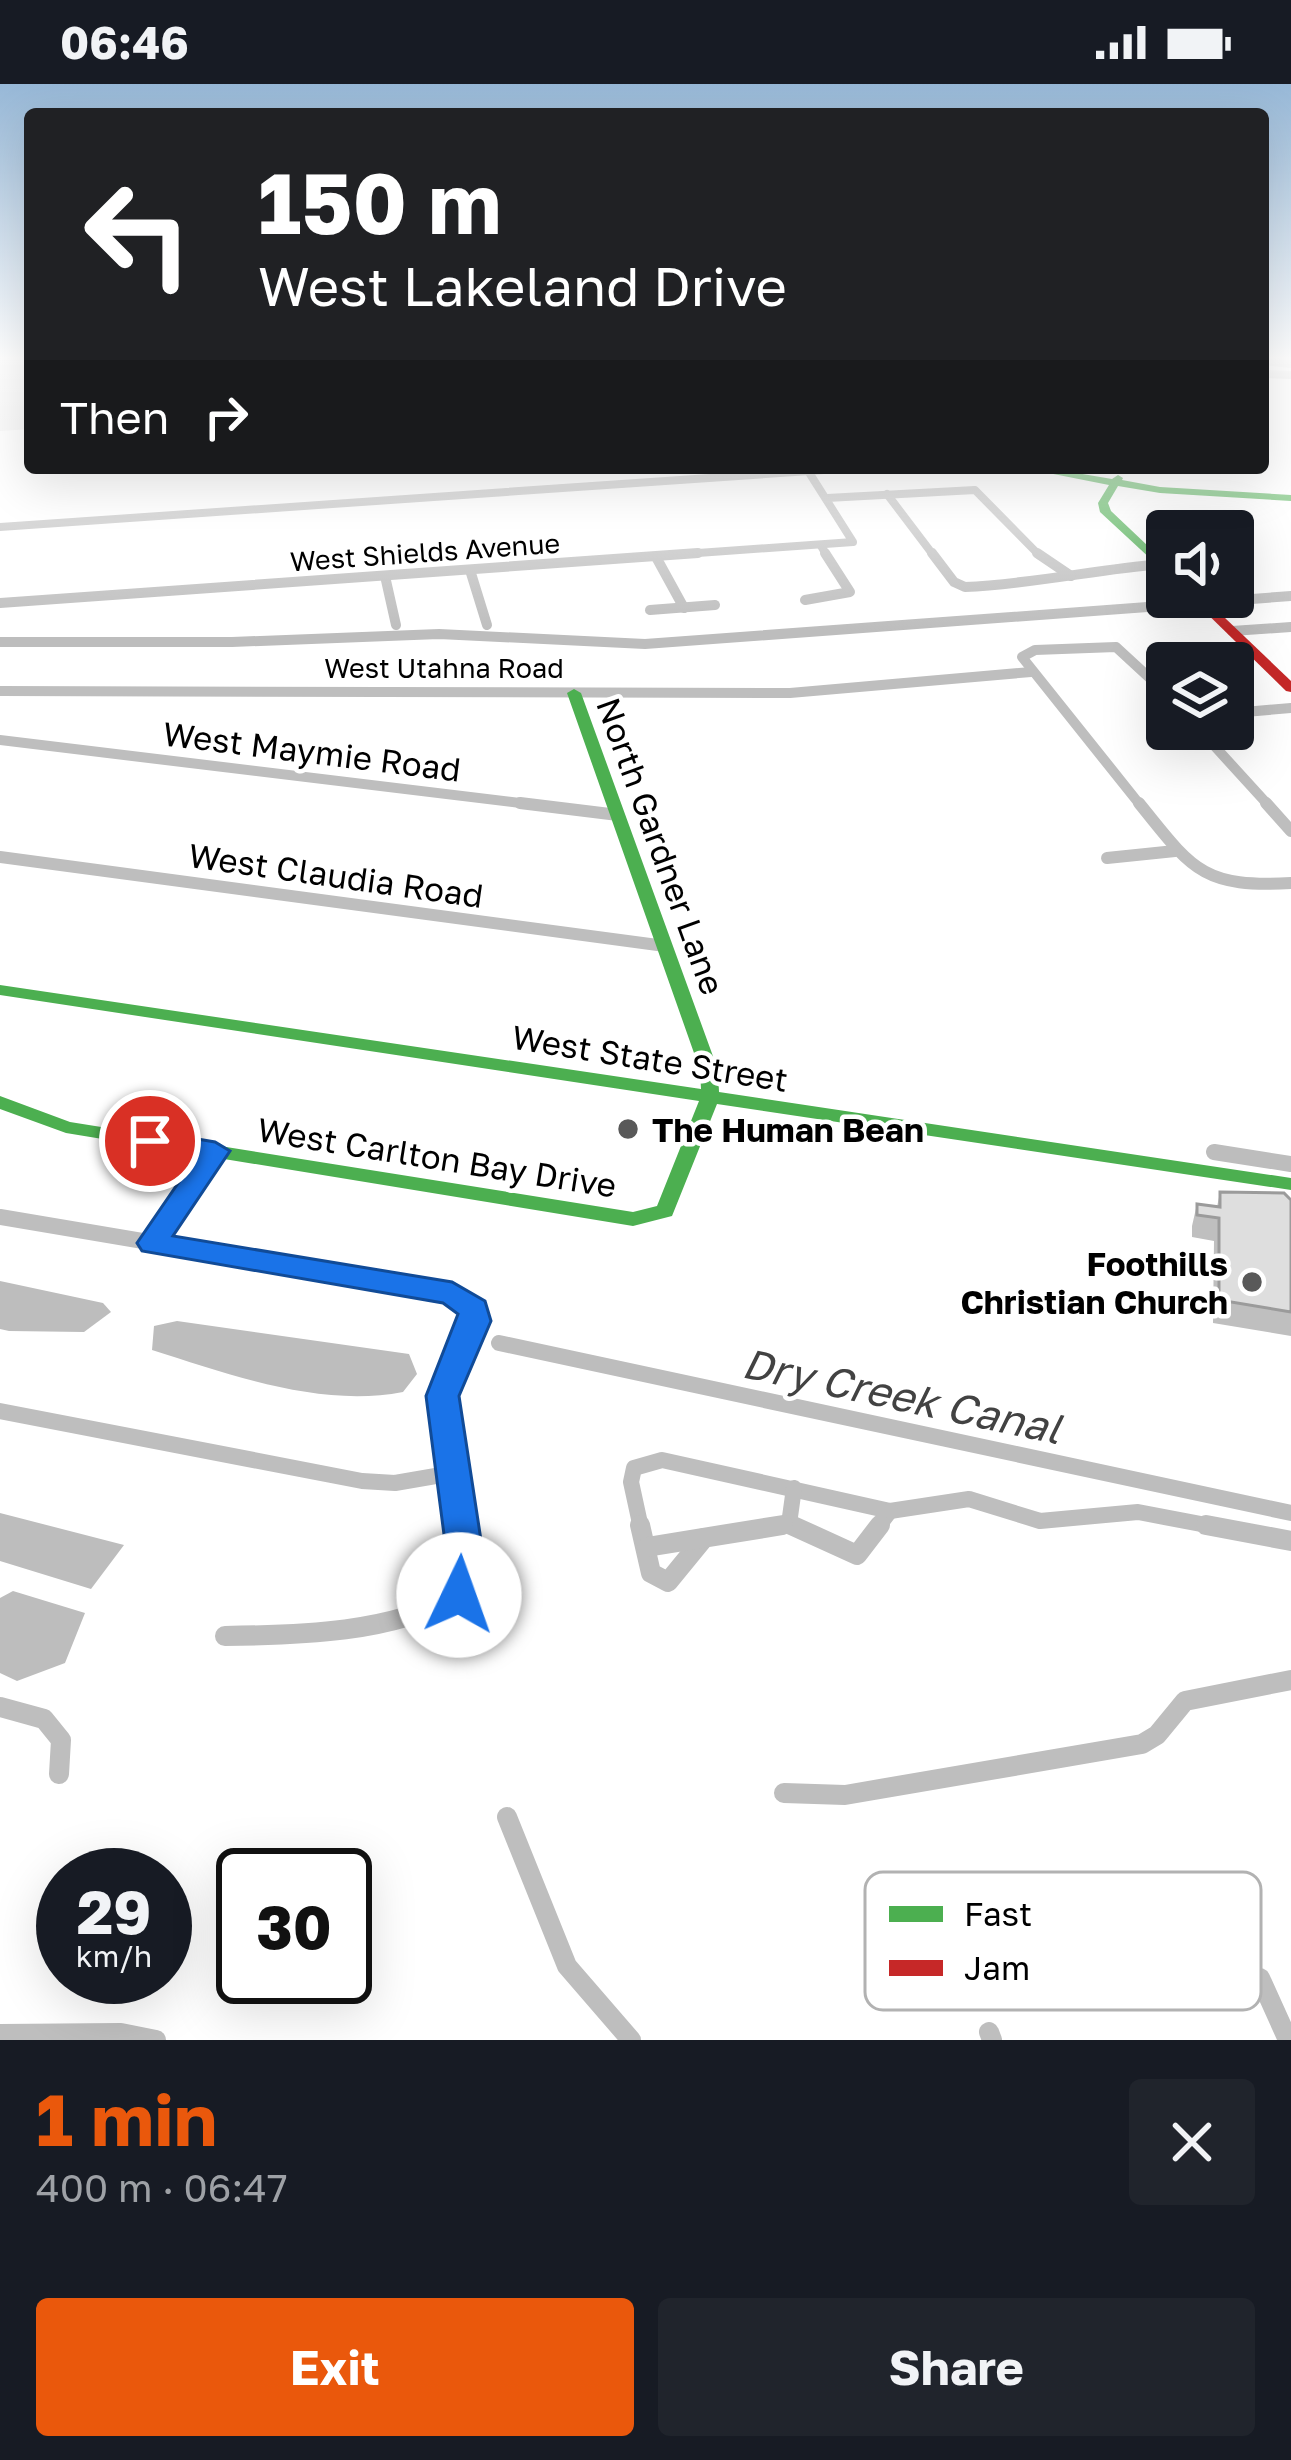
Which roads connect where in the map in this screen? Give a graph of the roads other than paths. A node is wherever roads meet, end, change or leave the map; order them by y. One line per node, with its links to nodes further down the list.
1 (810, 474): 7 (street); 8 (street)
2 (1069, 474): 4 (street)
3 (1087, 474): 4 (street)
4 (1116, 481): 6 (street); 10 (street)
5 (887, 494): 7 (street); 15 (street); 15 (street)
6 (1291, 494)
7 (826, 498): 9 (street, West Shields Avenue)
8 (0, 526)
9 (821, 546): 11 (street, West Shields Avenue); 16 (street)
10 (1146, 550)
11 (656, 557): 13 (street, West Shields Avenue); 19 (street)
12 (1146, 569): 15 (street)
13 (470, 570): 14 (street, West Shields Avenue); 23 (street)
14 (385, 576): 17 (street, West Shields Avenue); 22 (street)
15 (1071, 576)
16 (805, 600)
17 (0, 603)
18 (715, 605): 19 (street)
19 (684, 608): 20 (street)
20 (650, 610)
21 (1218, 618): 25 (street)
22 (396, 625)
23 (487, 625)
24 (1291, 627): 25 (street)
25 (1232, 632): 28 (street)
26 (1031, 672): 27 (street); 30 (street, West Utahna Road); 37 (street)
27 (1146, 674)
28 (1291, 688)
29 (0, 691): 30 (street, West Utahna Road)
30 (574, 693): 35 (street, North Gardner Lane)
31 (1291, 708): 32 (street)
32 (1254, 711)
33 (0, 740): 35 (street, West Maymie Road)
34 (1218, 750): 36 (street)
35 (618, 815): 41 (street, North Gardner Lane)
36 (1291, 831)
37 (1175, 851): 39 (street); 40 (street)
38 (0, 857): 41 (street, West Claudia Road)
39 (1107, 858)
40 (1291, 883)
41 (665, 946): 43 (street, North Gardner Lane)
42 (0, 990): 43 (street, West State Street)
43 (710, 1097): 45 (street, West Carlton Bay Drive); 46 (street, West State Street)
44 (0, 1102): 45 (street, West Carlton Bay Drive)
45 (215, 1151): 48 (street)
46 (1291, 1184)
47 (0, 1216): 48 (street)
48 (153, 1243): 50 (street)
49 (0, 1411): 50 (street)
50 (453, 1473): 57 (street)
51 (794, 1488): 52 (street); 53 (street); 56 (street)
52 (890, 1511): 53 (street); 55 (street)
53 (788, 1524): 54 (street)
54 (704, 1538): 56 (street); 56 (street)
55 (1291, 1541)
56 (647, 1546)
57 (225, 1636)
58 (1291, 1680): 61 (street)
59 (0, 1707): 60 (street)
60 (59, 1774)
61 (784, 1792)
62 (507, 1816): 66 (street)
63 (1261, 1980): 67 (street)
64 (0, 2034): 65 (street)
65 (156, 2040)
66 (631, 2040)
67 (1288, 2040)

